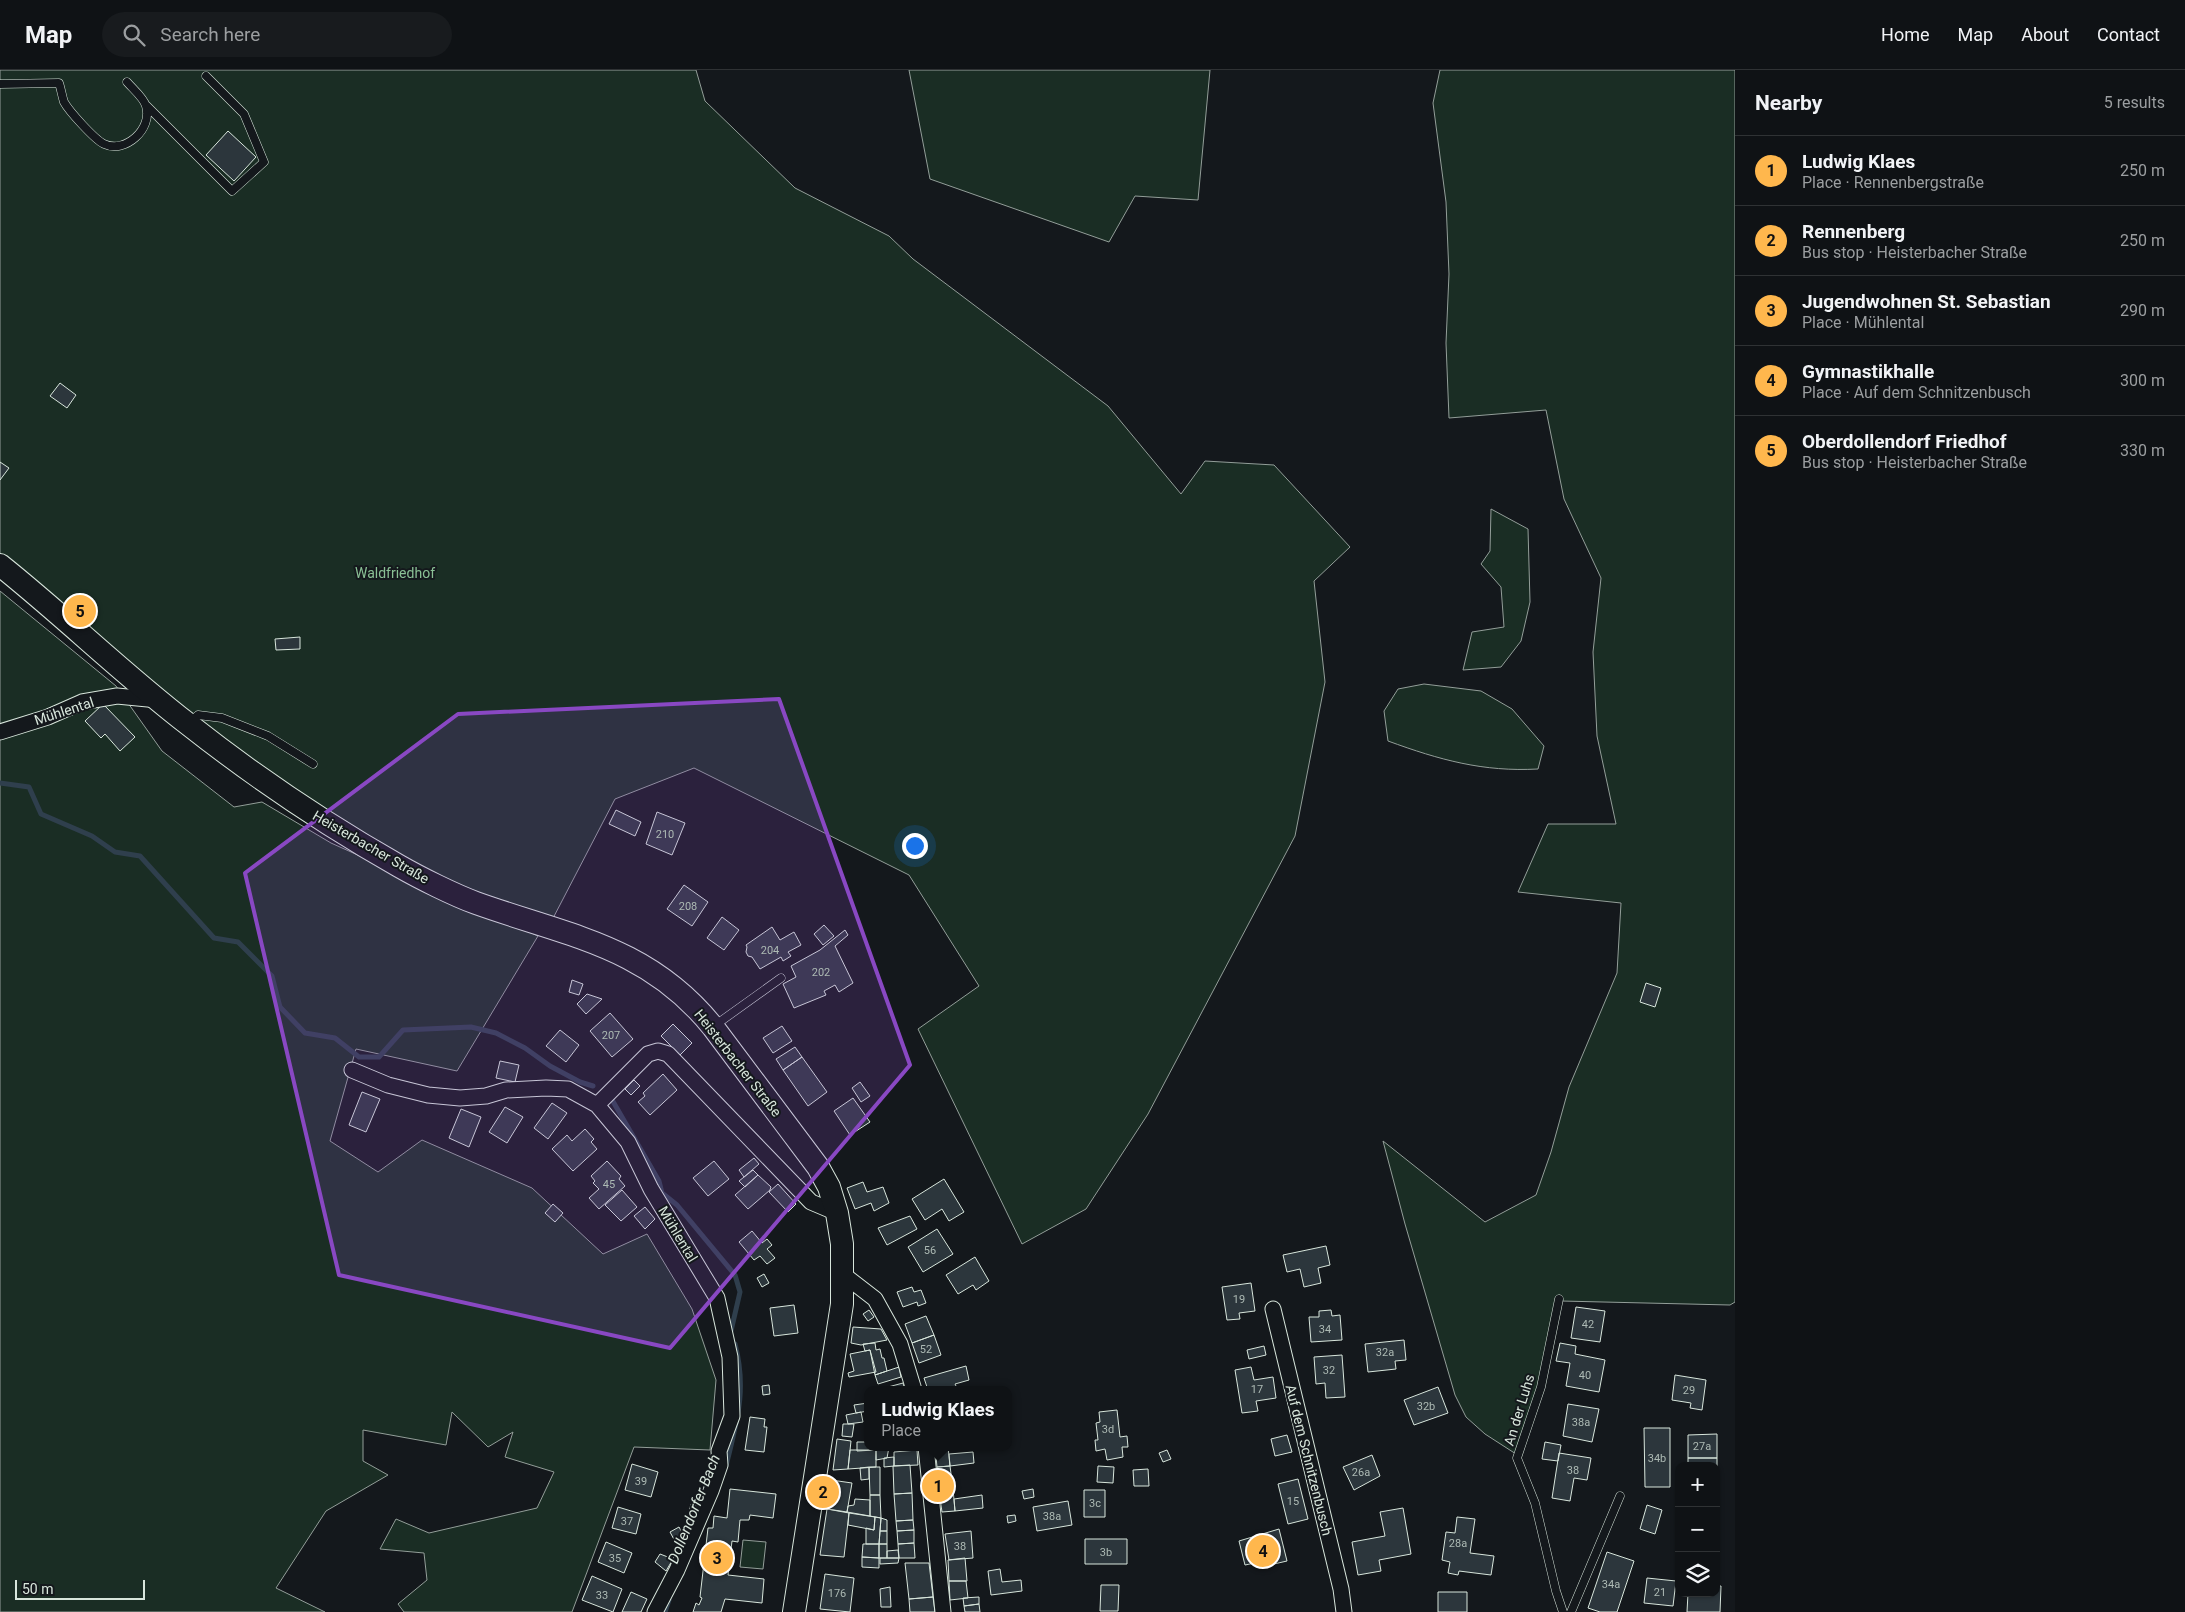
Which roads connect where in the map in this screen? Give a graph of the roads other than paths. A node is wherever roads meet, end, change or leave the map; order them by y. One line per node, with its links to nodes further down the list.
1 (206, 76): 4 (lane)
2 (127, 82): 4 (lane)
3 (0, 84): 4 (lane)
4 (146, 105)
5 (0, 565): 6 (main road, Heisterbacher Straße)
6 (158, 700): 7 (main road, Heisterbacher Straße); 8 (street, Mühlental)
7 (188, 724): 9 (lane); 11 (main road, Heisterbacher Straße)
8 (0, 732)
9 (313, 764)
10 (781, 978): 11 (lane)
11 (712, 1027): 14 (main road, Heisterbacher Straße)
12 (352, 1070): 13 (street, Mühlental)
13 (597, 1104): 14 (street); 21 (street, Mühlental)
14 (837, 1213): 15 (main road, Heisterbacher Straße)
15 (844, 1275): 18 (street); 22 (main road, Heisterbacher Straße)
16 (1559, 1299): 25 (lane, An der Luhs)
17 (1273, 1309): 24 (street, Auf dem Schnitzenbusch)
18 (913, 1386)
19 (926, 1451): 23 (street)
20 (1620, 1496): 26 (lane)
21 (654, 1612)
22 (794, 1612)
23 (943, 1612)
24 (1344, 1612)
25 (1563, 1612)
26 (1571, 1612)

